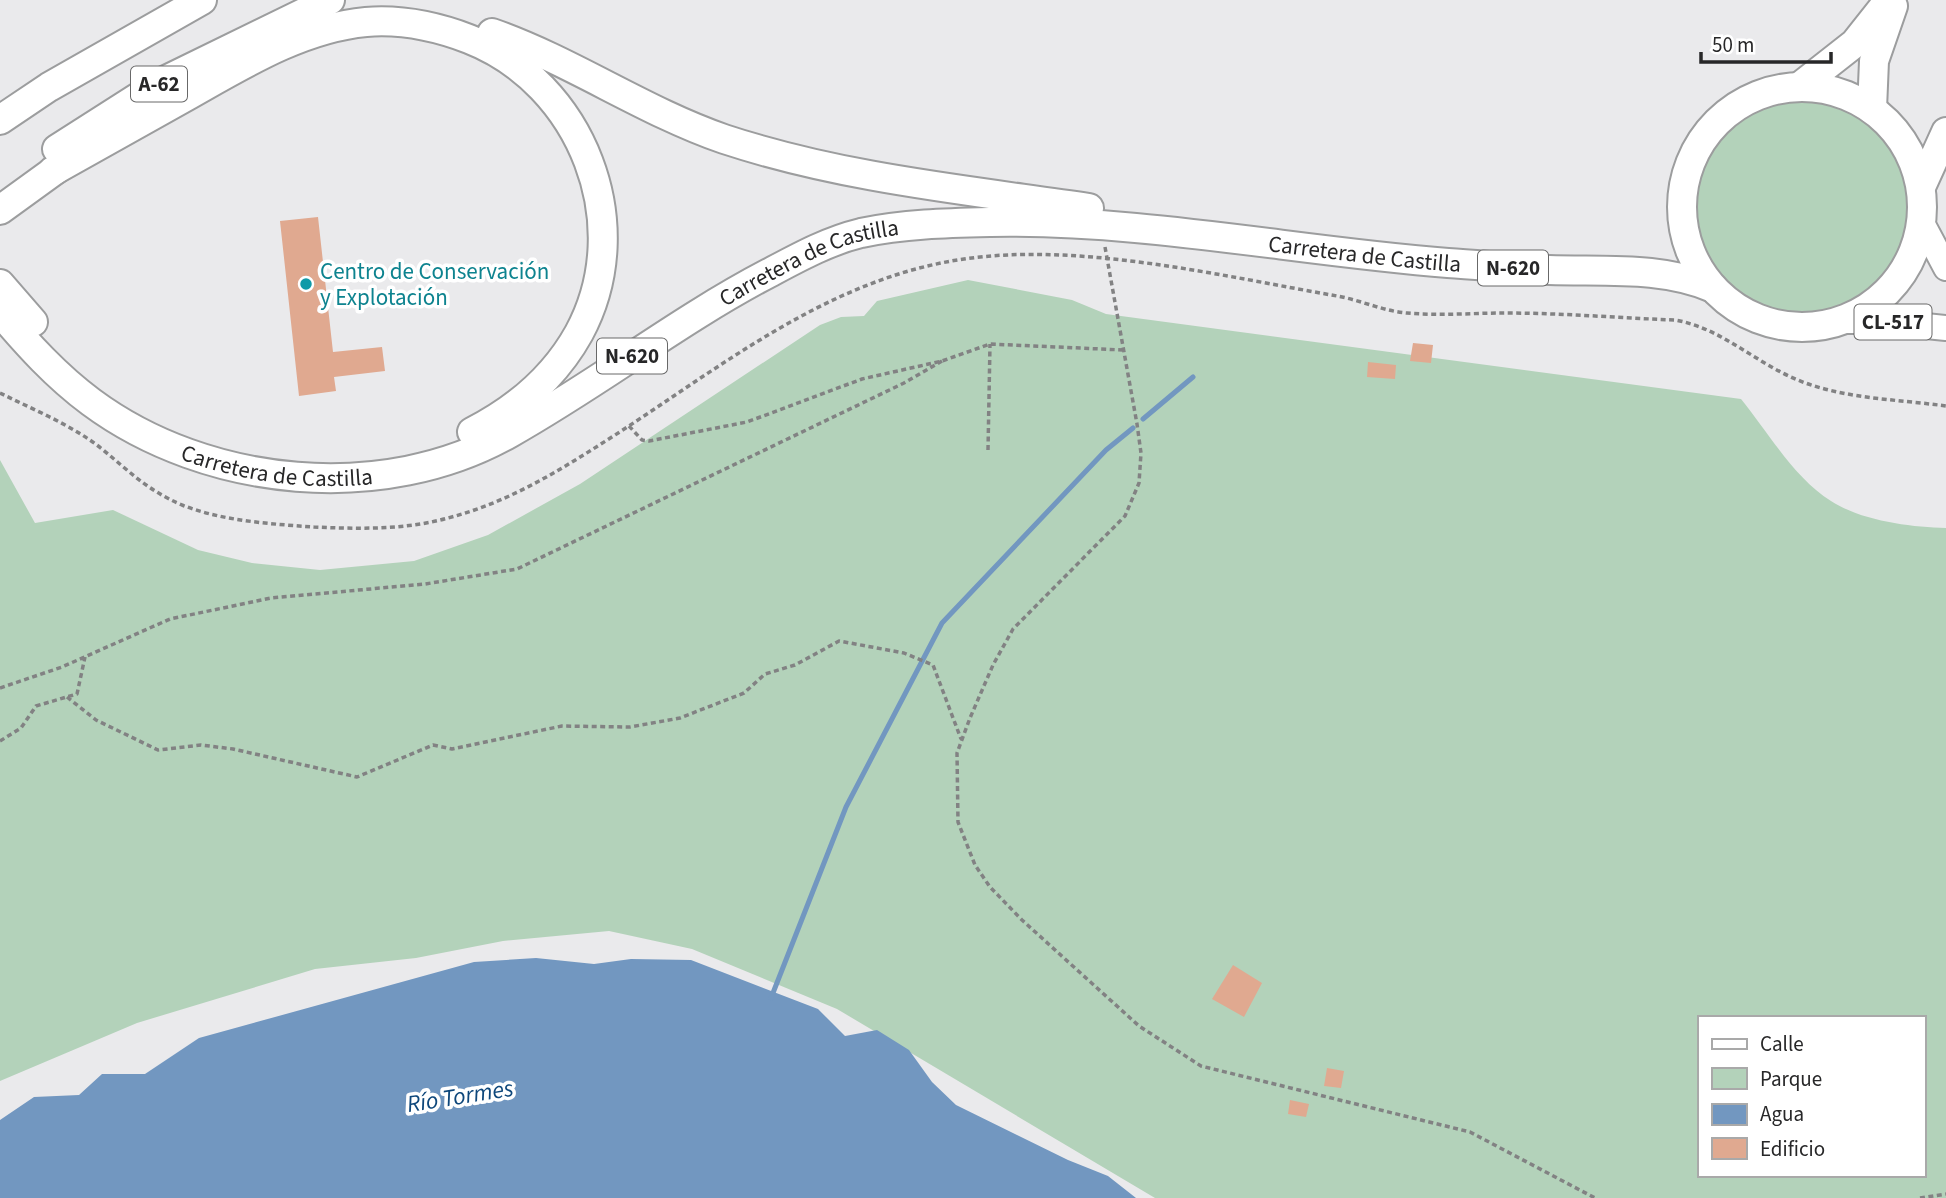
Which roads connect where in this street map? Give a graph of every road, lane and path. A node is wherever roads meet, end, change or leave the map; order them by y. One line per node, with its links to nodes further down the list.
1 (202, 0): 7 (highway, A-62)
2 (330, 0): 11 (highway, A-62)
3 (1889, 0): 5 (highway, N-620)
4 (1895, 0): 6 (highway)
5 (1800, 87): 6 (highway, N-620); 19 (highway, N-620)
6 (1872, 109): 10 (highway, N-620)
7 (0, 120)
8 (1946, 132): 10 (highway)
9 (53, 171): 12 (highway); 15 (highway); 18 (highway)
10 (1921, 187): 13 (highway, N-620)
11 (0, 188)
12 (0, 210)
13 (1922, 223): 17 (main road); 21 (highway, N-620)
14 (1101, 224): 15 (highway, Carretera de Castilla / N-620); 16 (path); 20 (highway, Carretera de Castilla / N-620)
15 (1312, 248): 19 (highway, Carretera de Castilla / N-620)
16 (1107, 260): 24 (path); 27 (path); 28 (path)
17 (1946, 268)
18 (0, 284)
19 (1713, 288): 21 (highway, N-620)
20 (0, 312)
21 (1841, 321): 22 (main road, CL-517)
22 (1946, 328)
23 (990, 344): 24 (path); 25 (path); 29 (path)
24 (1123, 350): 34 (path)
25 (942, 361): 28 (path); 30 (path)
26 (0, 393): 28 (path)
27 (1946, 406)
28 (629, 426)
29 (988, 450)
30 (85, 657): 31 (path); 32 (path)
31 (0, 688)
32 (67, 697): 33 (path); 34 (path)
33 (0, 741)
34 (962, 741): 36 (path)
35 (1946, 1194): 37 (path)
36 (1595, 1198)
37 (1920, 1198)

